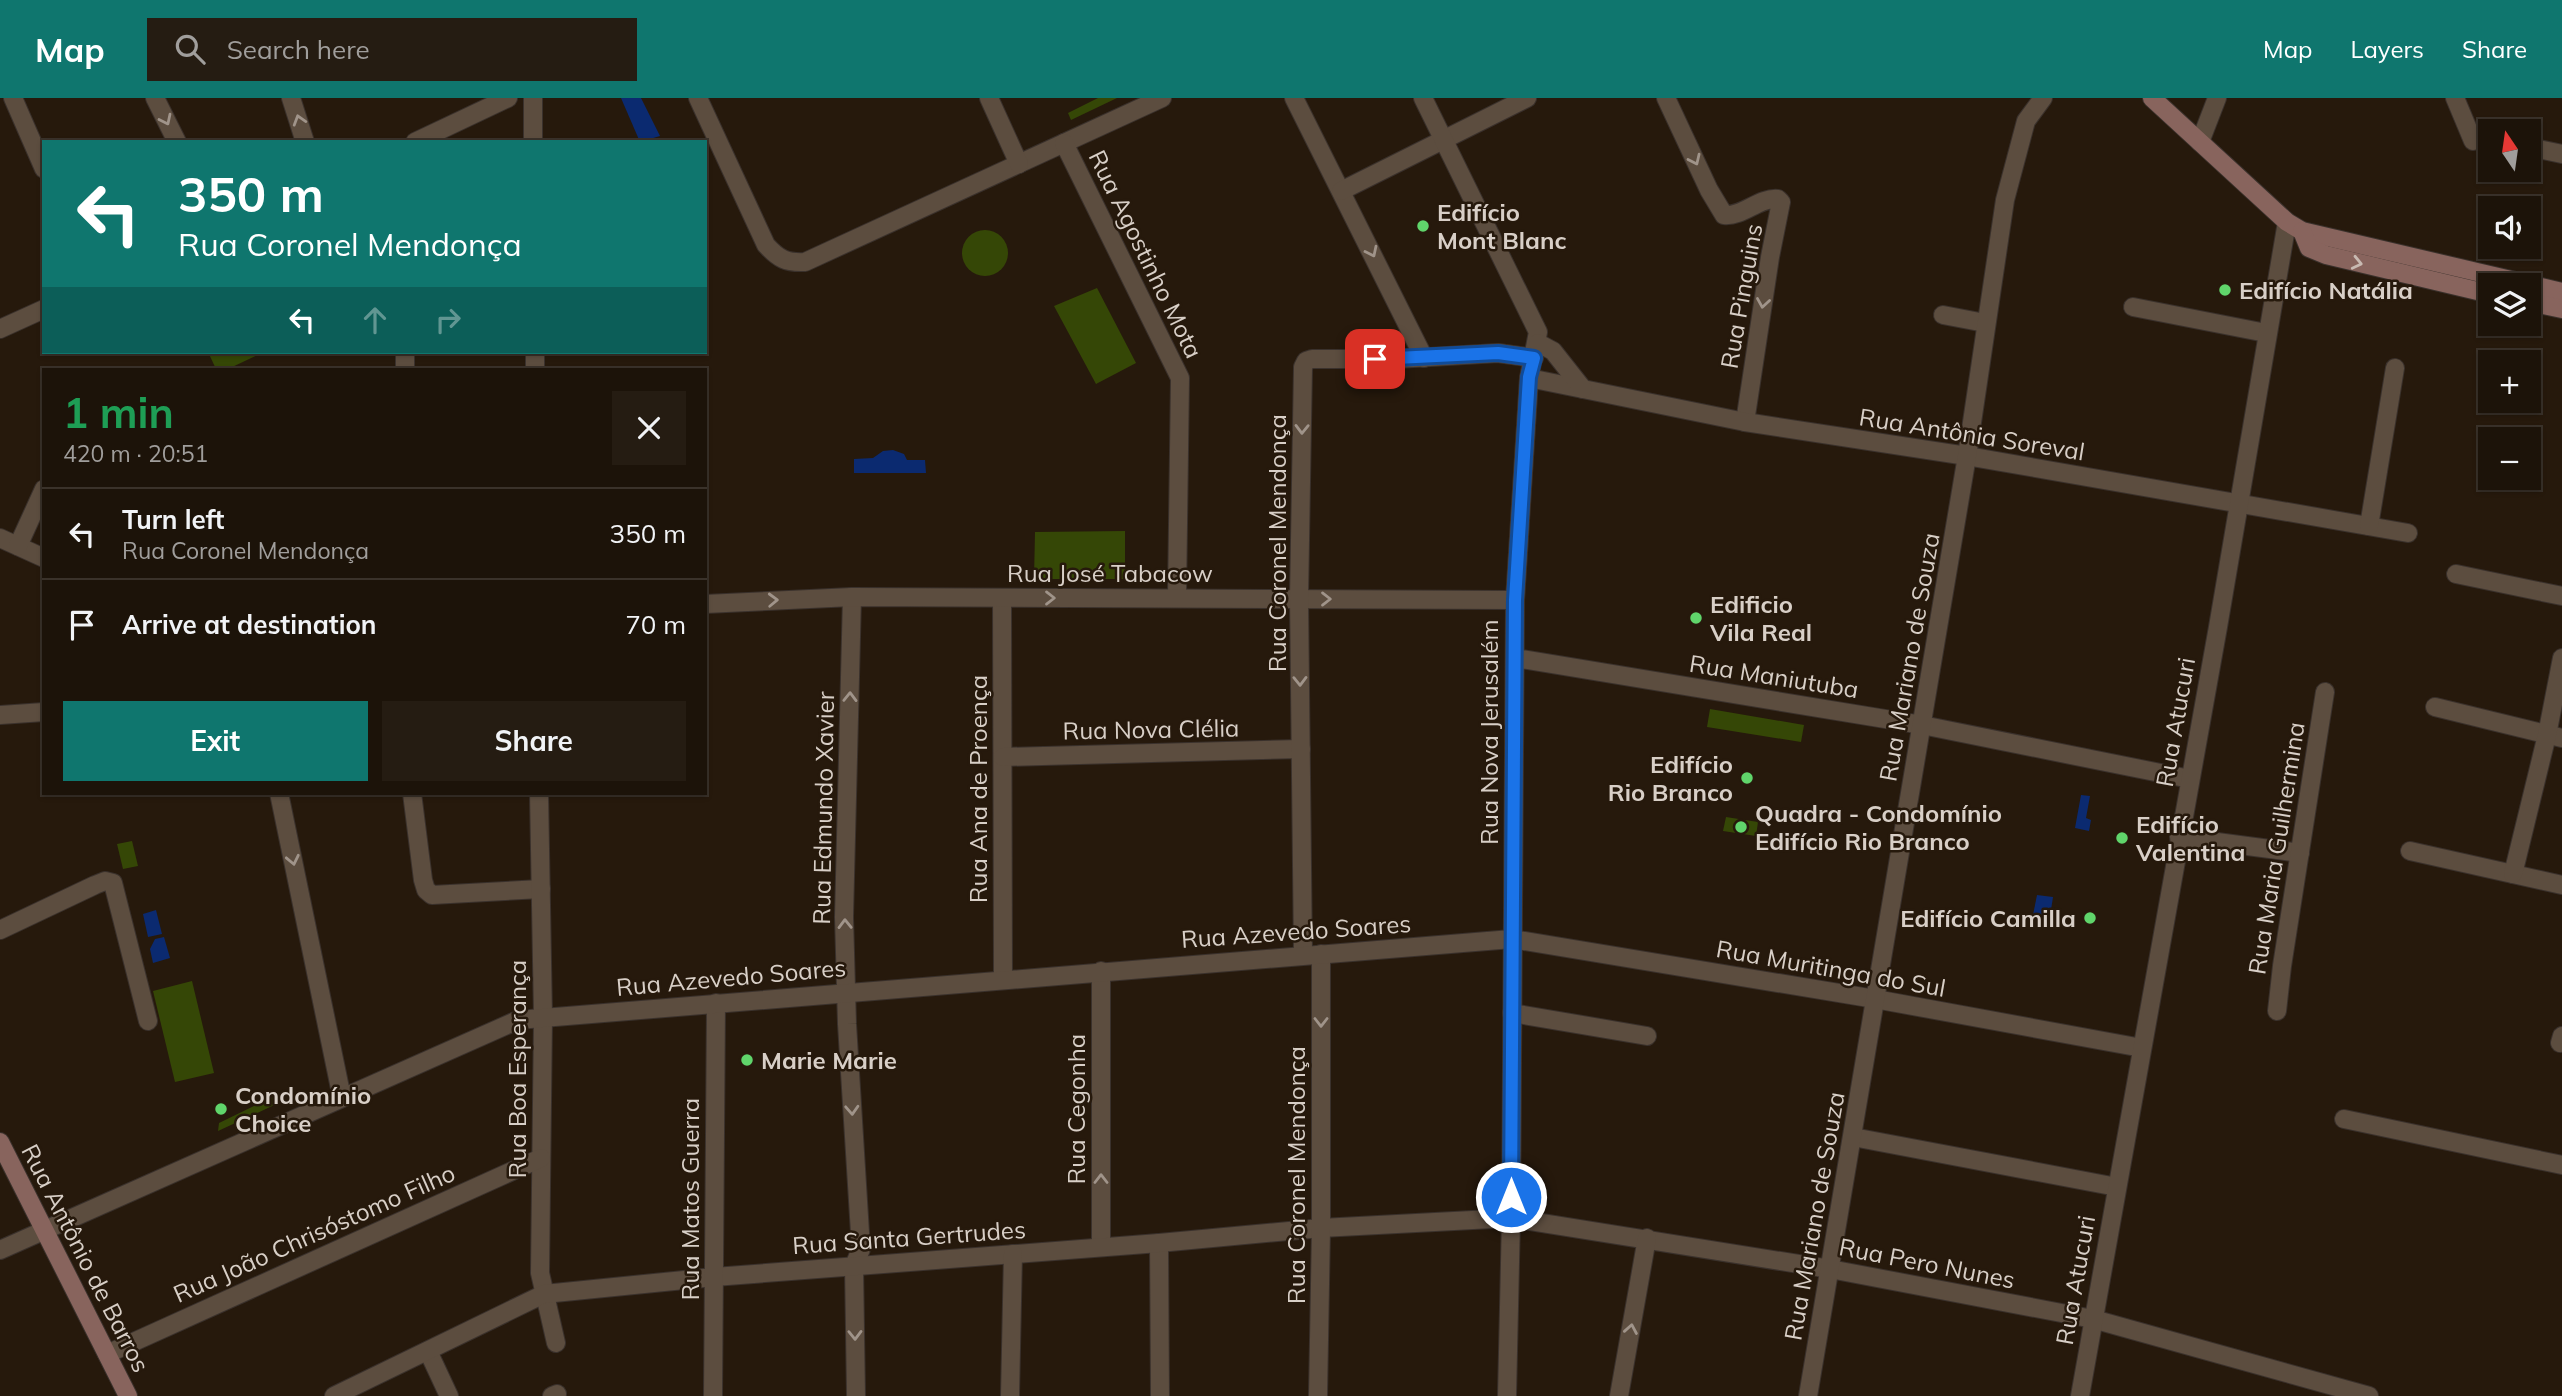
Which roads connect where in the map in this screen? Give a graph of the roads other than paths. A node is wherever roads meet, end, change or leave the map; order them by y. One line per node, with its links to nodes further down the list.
1 (13, 98): 27 (street)
2 (155, 98): 18 (street, one-way to 18)
3 (291, 98): 19 (street, one-way to 3)
4 (508, 98): 20 (street)
5 (533, 98): 21 (street)
6 (698, 98): 28 (street)
7 (989, 98): 28 (street)
8 (1161, 98): 24 (street)
9 (1294, 98): 29 (street)
10 (1423, 98): 17 (street)
11 (1527, 98): 17 (street)
12 (1666, 98): 46 (street, Rua Pinguins, one-way to 46)
13 (2043, 98): 38 (street, Rua Mariano de Souza)
14 (2152, 98): 23 (main road)
15 (2217, 98): 23 (street)
16 (2455, 98): 22 (street)
17 (1444, 139): 29 (street); 41 (street)
18 (176, 140)
19 (304, 140)
20 (419, 140)
21 (533, 140)
22 (2473, 141)
23 (2200, 142): 30 (main road)
24 (1064, 143): 28 (street); 58 (street, Rua Agostinho Mota)
25 (2541, 150): 26 (street)
26 (2562, 155)
27 (42, 164)
28 (1019, 164)
29 (1341, 191): 42 (street, one-way to 42)
30 (2294, 227): 31 (main road, one-way to 31); 32 (main road); 40 (street, Rua Atucuri)
31 (2478, 291)
32 (2562, 292)
33 (2541, 305): 35 (main road)
34 (2133, 307): 40 (street)
35 (2562, 309)
36 (42, 310): 39 (street)
37 (1943, 315): 38 (street)
38 (1985, 323): 47 (street, Rua Mariano de Souza)
39 (0, 329)
40 (2266, 333): 49 (street, Rua Atucuri)
41 (1536, 350): 42 (street, Rua Coronel Mendonça); 44 (street, Rua Nova Jerusalém); 45 (street)
42 (1424, 358): 60 (street, Rua Coronel Mendonça, one-way to 60)
43 (2395, 368): 50 (street)
44 (1529, 377): 45 (street, Rua Antônia Soreval); 61 (street, Rua Nova Jerusalém)
45 (1583, 389): 46 (street, Rua Antônia Soreval)
46 (1745, 422): 47 (street, Rua Antônia Soreval)
47 (1967, 456): 49 (street, Rua Antônia Soreval); 69 (street, Rua Mariano de Souza)
48 (42, 493): 53 (street)
49 (2238, 504): 50 (street, Rua Antônia Soreval); 73 (street, Rua Atucuri)
50 (2369, 526): 51 (street, Rua Antônia Soreval)
51 (2409, 533)
52 (0, 538): 53 (street)
53 (18, 546): 54 (street)
54 (42, 557)
55 (2456, 574): 56 (street)
56 (2562, 596)
57 (852, 597): 59 (street, Rua José Tabacow); 62 (street, Rua José Tabacow, one-way to 57); 88 (street, Rua Edmundo Xavier, one-way to 57)
58 (1177, 597): 59 (street, Rua José Tabacow, one-way to 58); 60 (street, Rua José Tabacow)
59 (1002, 598): 72 (street, Rua Ana de Proença)
60 (1299, 598): 61 (street, Rua José Tabacow, one-way to 61); 71 (street, Rua Coronel Mendonça, one-way to 71)
61 (1515, 600): 63 (street, Rua Nova Jerusalém)
62 (707, 604)
63 (1514, 658): 69 (street, Rua Maniutuba); 84 (street, Rua Nova Jerusalém)
64 (2562, 658): 70 (street)
65 (2325, 692): 79 (street, Rua Maria Guilhermina)
66 (2435, 707): 70 (street)
67 (42, 712): 68 (street)
68 (0, 715)
69 (1922, 725): 73 (street, Rua Maniutuba); 89 (street, Rua Mariano de Souza)
70 (2555, 737): 80 (street)
71 (1301, 749): 72 (street, Rua Nova Clélia); 85 (street, Rua Coronel Mendonça)
72 (1003, 757): 87 (street, Rua Ana de Proença)
73 (2190, 779): 77 (street, Rua Atucuri)
74 (279, 795): 97 (street, one-way to 97)
75 (412, 795): 82 (street)
76 (539, 795): 82 (street, Rua Boa Esperança)
77 (2179, 837): 79 (street); 96 (street, Rua Atucuri)
78 (2410, 850): 80 (street)
79 (2300, 853): 91 (street, Rua Maria Guilhermina)
80 (2513, 874): 81 (street)
81 (2562, 885)
82 (541, 889): 93 (street, Rua Boa Esperança)
83 (0, 930): 94 (street)
84 (1512, 939): 85 (street, Rua Azevedo Soares); 89 (street, Rua Muritinga do Sul); 92 (street, Rua Nova Jerusalém)
85 (1312, 954): 86 (street, Rua Azevedo Soares); 105 (street, Rua Coronel Mendonça, one-way to 105)
86 (1101, 971): 87 (street, Rua Azevedo Soares); 109 (street, Rua Cegonha, one-way to 86)
87 (1003, 979): 88 (street, Rua Azevedo Soares)
88 (846, 993): 90 (street, Rua Azevedo Soares); 112 (street, Rua Edmundo Xavier, one-way to 112)
89 (1875, 999): 96 (street, Rua Muritinga do Sul); 99 (street, Rua Mariano de Souza)
90 (716, 1003): 93 (street, Rua Azevedo Soares); 114 (street, Rua Matos Guerra)
91 (2277, 1011)
92 (1512, 1013): 95 (street); 104 (street, Rua Nova Jerusalém)
93 (543, 1017): 97 (street, Rua Azevedo Soares); 101 (street, Rua Boa Esperança)
94 (148, 1021)
95 (1647, 1036)
96 (2142, 1048): 103 (street, Rua Atucuri)
97 (342, 1098): 106 (street, Rua Azevedo Soares)
98 (2344, 1119): 102 (street)
99 (1853, 1137): 103 (street); 113 (street, Rua Mariano de Souza)
100 (0, 1142): 106 (main road, Rua Antônio de Barros)
101 (541, 1158): 115 (street, Rua Boa Esperança); 119 (street, Rua João Chrisóstomo Filho)
102 (2562, 1165)
103 (2117, 1187): 116 (street, Rua Atucuri)
104 (1511, 1218): 105 (street, Rua Santa Gertrudes); 107 (street, Rua Pero Nunes); 128 (street, Rua Nova Jerusalém)
105 (1321, 1228): 108 (street, Rua Santa Gertrudes); 127 (street, Rua Coronel Mendonça)
106 (44, 1229): 110 (street, Rua Azevedo Soares); 119 (main road, Rua Antônio de Barros)
107 (1647, 1238): 113 (street, Rua Pero Nunes); 129 (street, one-way to 107)
108 (1160, 1243): 109 (street, Rua Santa Gertrudes); 126 (street)
109 (1101, 1247): 111 (street, Rua Santa Gertrudes)
110 (0, 1250)
111 (1013, 1254): 112 (street, Rua Santa Gertrudes); 125 (street)
112 (853, 1266): 114 (street, Rua Santa Gertrudes); 124 (street, Rua Edmundo Xavier, one-way to 124)
113 (1830, 1269): 116 (street, Rua Pero Nunes); 130 (street, Rua Mariano de Souza)
114 (714, 1277): 115 (street, Rua Santa Gertrudes); 123 (street, Rua Matos Guerra)
115 (544, 1294): 117 (street, Rua Boa Esperança); 118 (street, Rua Santa Gertrudes)
116 (2093, 1319): 131 (street, Rua Atucuri); 132 (street, Rua Pero Nunes)
117 (556, 1343)
118 (428, 1351): 121 (street, Rua Santa Gertrudes); 122 (street)
119 (107, 1354): 120 (main road, Rua Antônio de Barros)
120 (128, 1396)
121 (334, 1396)
122 (449, 1396)
123 (713, 1396)
124 (856, 1396)
125 (1010, 1396)
126 (1160, 1396)
127 (1318, 1396)
128 (1507, 1396)
129 (1619, 1396)
130 (1808, 1396)
131 (2080, 1396)
132 (2369, 1396)

